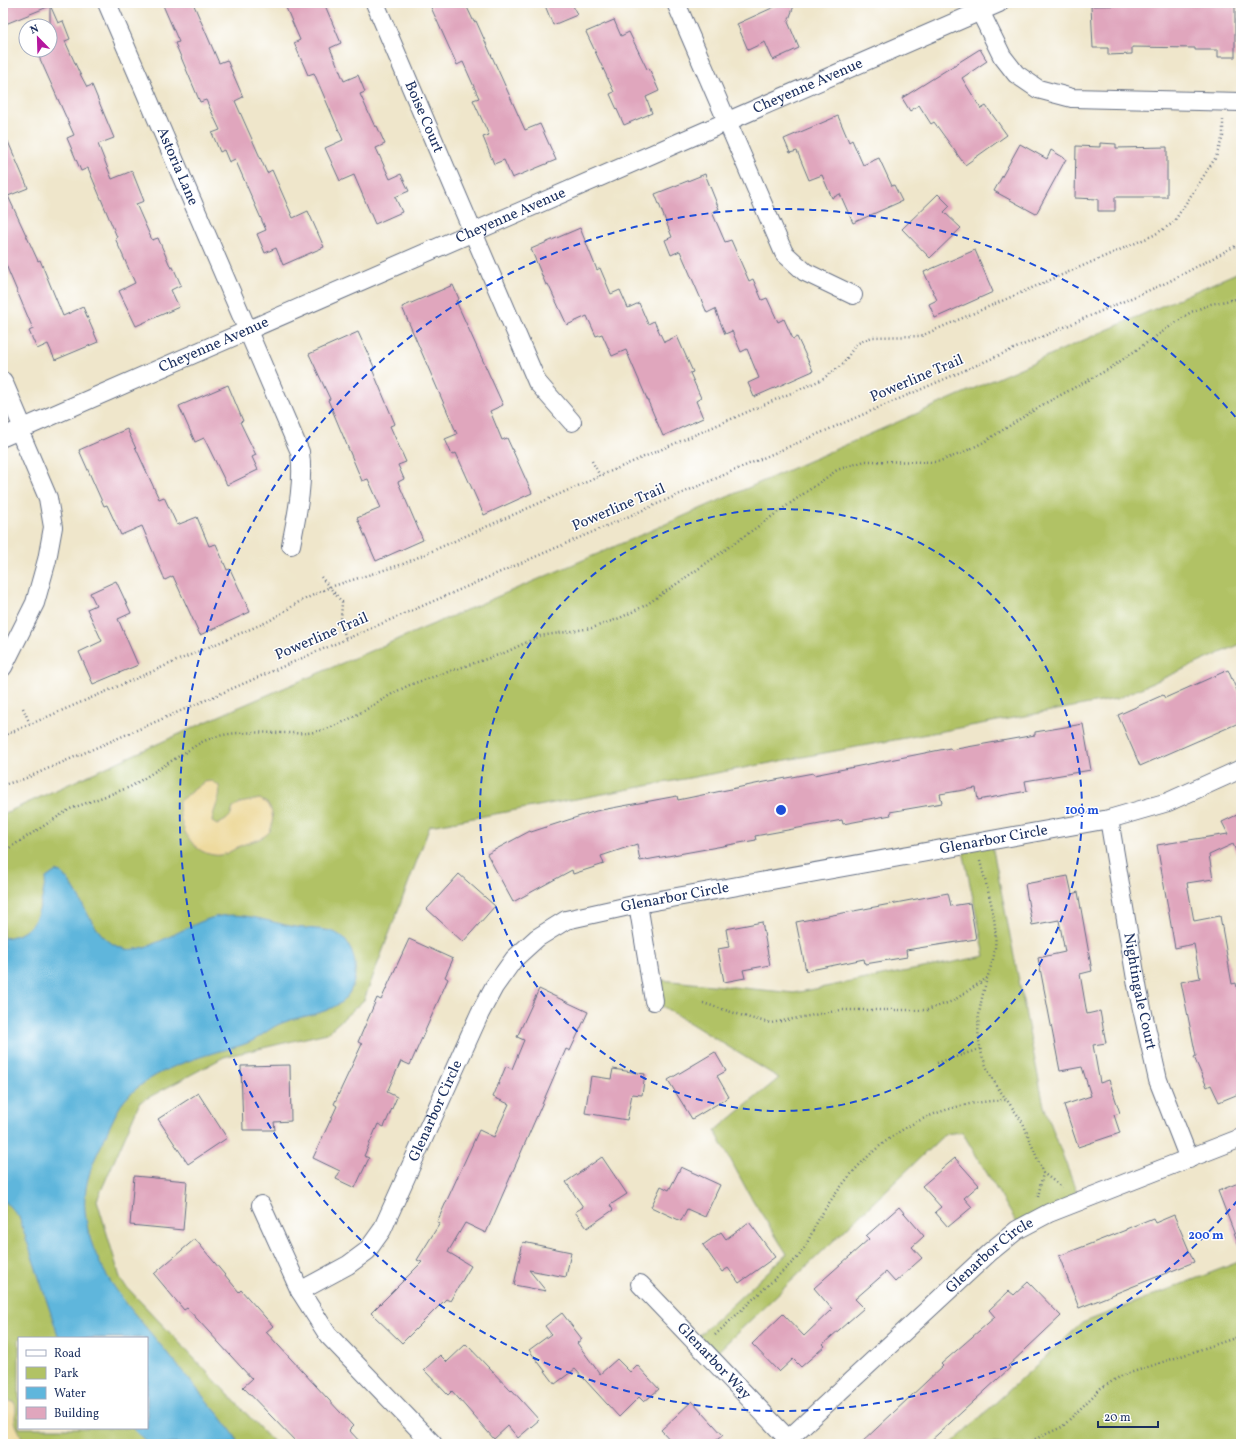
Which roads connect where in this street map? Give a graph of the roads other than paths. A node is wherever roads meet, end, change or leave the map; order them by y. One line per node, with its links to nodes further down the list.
1 (107, 3): 10 (street, Astoria Lane)
2 (375, 3): 8 (street, Boise Court)
3 (676, 3): 7 (street)
4 (999, 3): 5 (street, Cheyenne Avenue)
5 (977, 7): 6 (street); 7 (street, Cheyenne Avenue)
6 (1241, 102)
7 (727, 120): 8 (street, Cheyenne Avenue); 9 (street)
8 (474, 231): 10 (street, Cheyenne Avenue); 12 (street, Boise Court)
9 (852, 295)
10 (249, 329): 13 (street, Cheyenne Avenue); 14 (street, Astoria Lane)
11 (3, 380): 13 (street)
12 (572, 422)
13 (15, 431): 15 (street)
14 (291, 545)
15 (3, 667)
16 (1241, 769): 17 (street, Glenarbor Circle)
17 (1109, 819): 18 (street, Glenarbor Circle); 21 (street, Nightingale Court)
18 (638, 904): 19 (street); 24 (street, Glenarbor Circle)
19 (654, 1001)
20 (1241, 1138): 21 (street, Glenarbor Circle)
21 (1189, 1159): 25 (street, Glenarbor Circle)
22 (261, 1205): 24 (street)
23 (640, 1284): 25 (street, Glenarbor Way)
24 (300, 1291): 26 (street)
25 (786, 1442)
26 (433, 1444)

